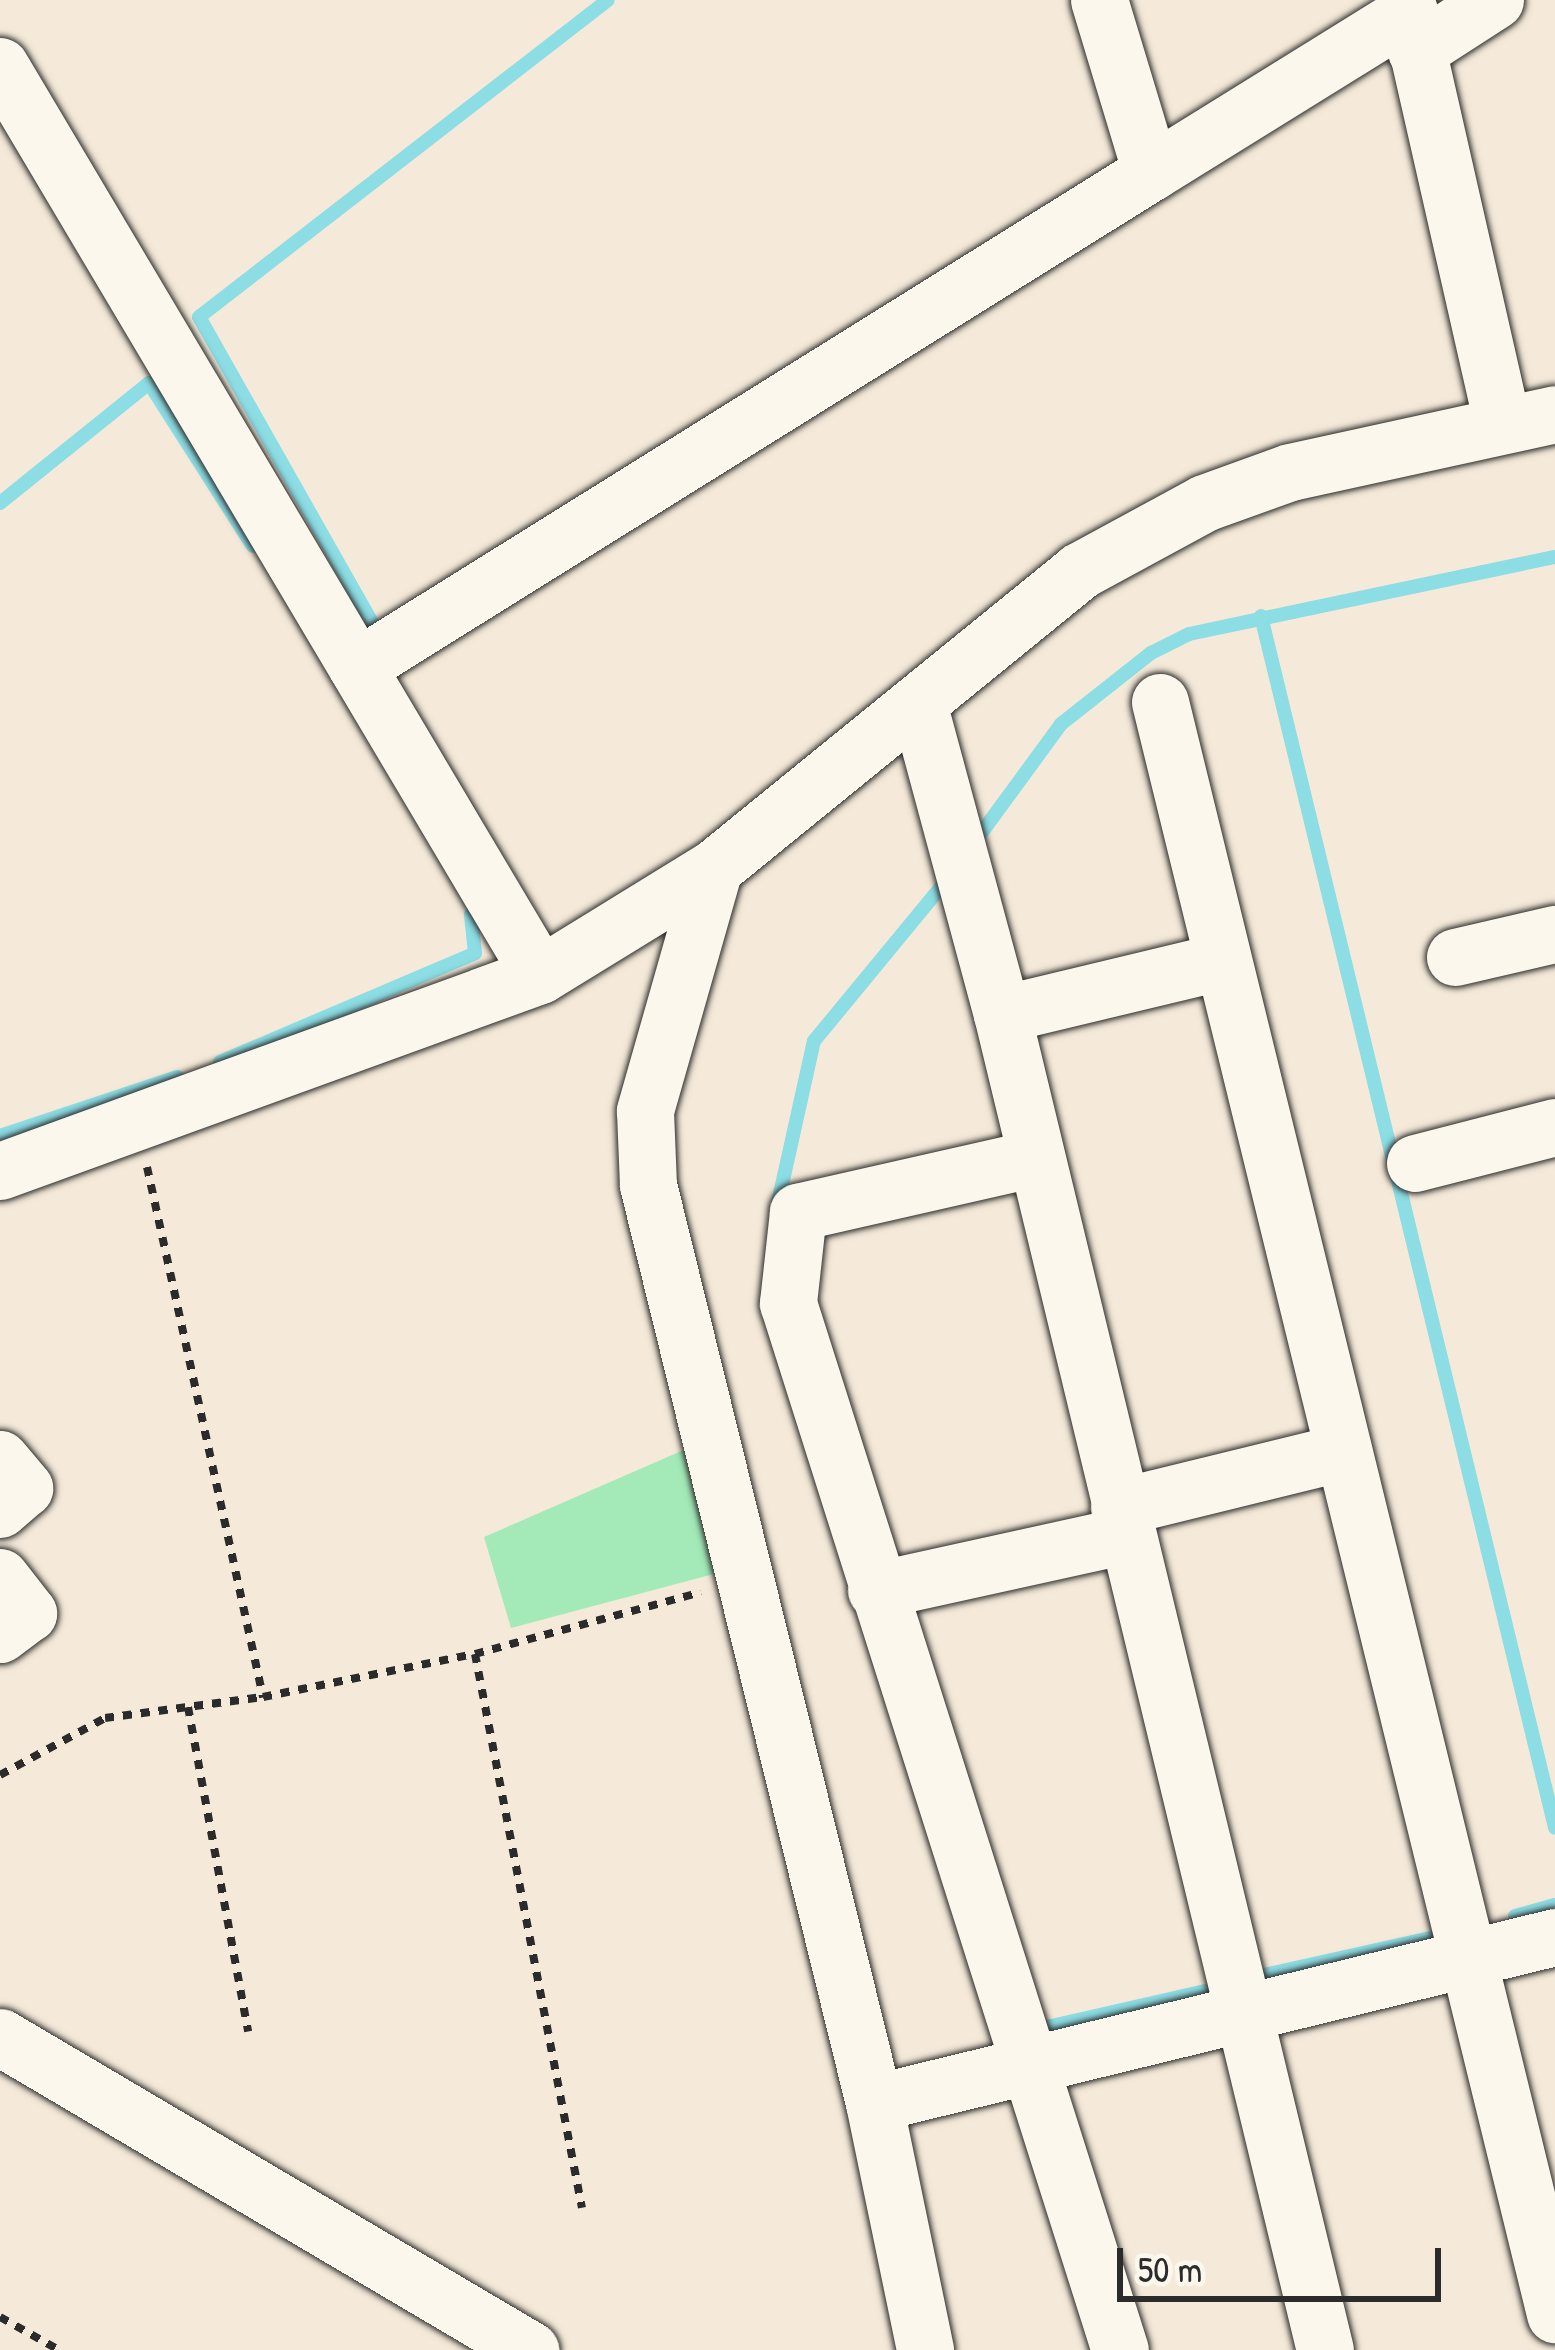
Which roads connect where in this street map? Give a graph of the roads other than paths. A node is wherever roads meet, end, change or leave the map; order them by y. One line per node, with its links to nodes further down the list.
1 (1099, 0): 5 (street)
2 (1496, 0): 3 (street)
3 (1411, 21): 5 (street); 6 (street)
4 (6, 86): 7 (street)
5 (1151, 172): 7 (street)
6 (1528, 417): 9 (street)
7 (357, 667): 14 (street)
8 (1160, 702): 13 (street)
9 (918, 703): 10 (street); 15 (street)
10 (714, 868): 14 (street); 34 (street)
11 (1555, 934): 12 (street)
12 (1455, 957)
13 (1223, 961): 15 (street); 20 (street)
14 (540, 975): 19 (street)
15 (1002, 1014): 17 (street)
16 (1555, 1127): 18 (street)
17 (1035, 1158): 23 (street); 25 (street)
18 (1415, 1163)
19 (0, 1171)
20 (1343, 1452): 23 (street); 28 (street)
21 (0, 1459): 22 (street)
22 (0, 1508)
23 (1123, 1521): 25 (street); 29 (street)
24 (0, 1577): 26 (street)
25 (876, 1590): 31 (street)
26 (0, 1634)
27 (1555, 1936): 28 (street)
28 (1468, 1958): 29 (street); 35 (street)
29 (1248, 2012): 31 (street); 39 (street)
30 (0, 2037): 33 (street)
31 (1035, 2063): 34 (street); 38 (street)
32 (0, 2076): 33 (street)
33 (70, 2085): 36 (street)
34 (874, 2103): 37 (street)
35 (1555, 2314)
36 (530, 2350)
37 (925, 2350)
38 (1120, 2350)
39 (1325, 2350)

